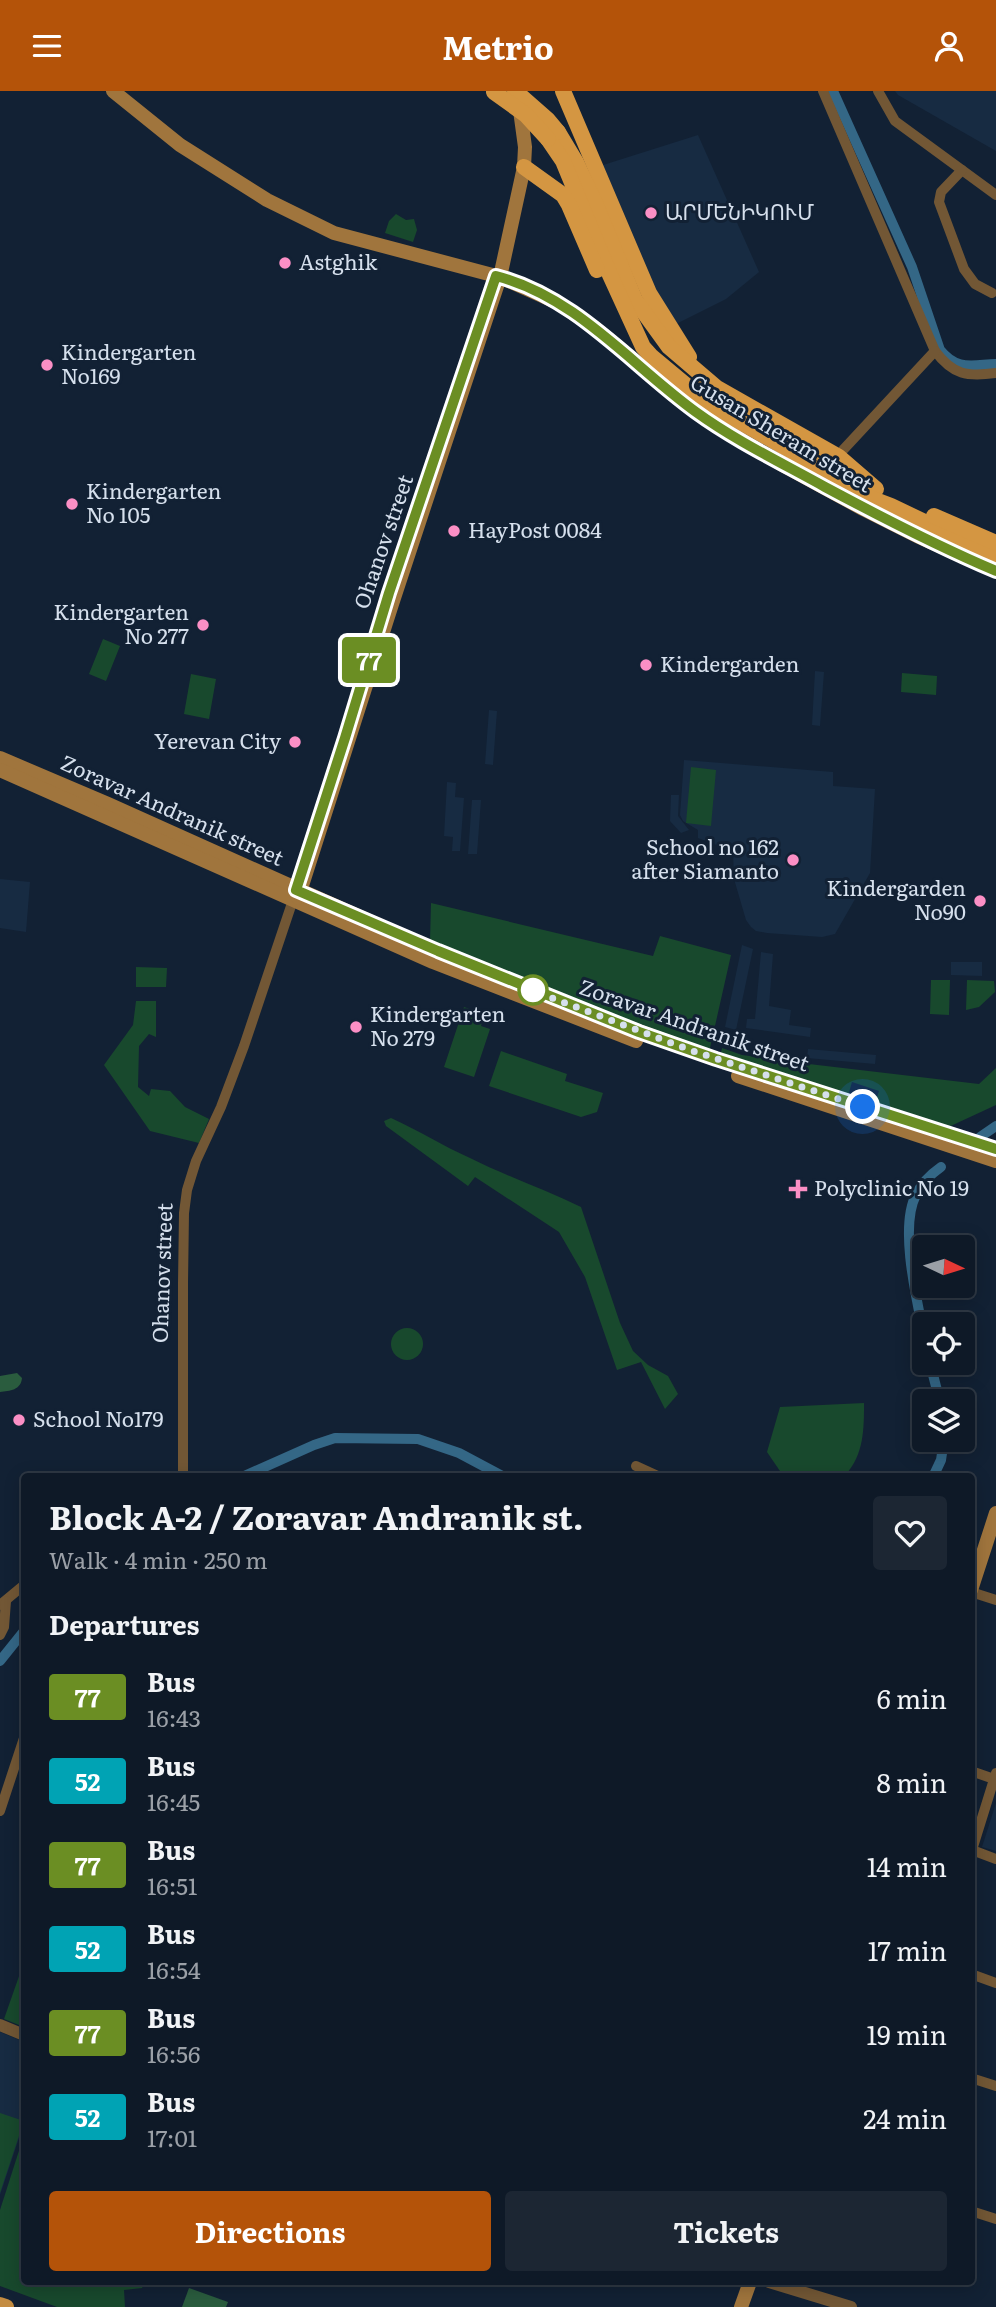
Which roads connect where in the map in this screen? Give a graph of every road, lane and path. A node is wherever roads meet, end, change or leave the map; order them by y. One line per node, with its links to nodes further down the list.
1 (113, 91): 11 (main road, Gusan Sheram street)
2 (517, 91): 7 (highway, bridge); 8 (main road, Ohanov street)
3 (563, 91): 16 (highway)
4 (823, 91): 14 (street)
5 (878, 91): 9 (street)
6 (492, 92): 7 (highway, bridge)
7 (553, 136): 13 (highway); 16 (highway)
8 (524, 167): 11 (main road, Ohanov street); 13 (highway)
9 (962, 170): 10 (street); 12 (street)
10 (996, 195)
11 (498, 276): 18 (main road, Gusan Sheram street); 26 (main road, Ohanov street)
12 (992, 293)
13 (643, 347): 19 (highway)
14 (935, 351): 15 (street); 17 (street)
15 (996, 373)
16 (704, 377): 20 (highway)
17 (843, 450)
18 (820, 481): 19 (highway); 23 (main road, Gusan Sheram street)
19 (841, 487): 20 (highway); 22 (highway)
20 (876, 489): 21 (highway)
21 (996, 543)
22 (996, 556)
23 (996, 571)
24 (0, 758): 26 (main road, Zoravar Andranik street)
25 (0, 770): 26 (main road, Zoravar Andranik street)
26 (297, 896): 27 (main road, Zoravar Andranik street); 31 (street, Ohanov street)
27 (715, 1063): 28 (main road, Zoravar Andranik street); 29 (main road, Zoravar Andranik street)
28 (996, 1149)
29 (996, 1161)
30 (636, 1466): 32 (street)
31 (183, 1473)
32 (651, 1473)
33 (996, 1513): 34 (main road)
34 (975, 1579)
35 (21, 1588): 38 (street)
36 (975, 1592): 37 (street)
37 (996, 1600)
38 (3, 1603): 39 (street)
39 (0, 1635)
40 (21, 1747): 43 (street)
41 (975, 1772): 42 (street)
42 (995, 1776): 44 (street)
43 (0, 1811)
44 (975, 1840)
45 (975, 1851): 46 (street)
46 (996, 1859)
47 (975, 1975): 48 (street)
48 (996, 1983)
49 (0, 2025): 50 (street)
50 (21, 2034)
51 (975, 2078): 52 (street)
52 (996, 2086)
53 (975, 2212): 54 (street)
54 (996, 2219)
55 (749, 2285): 59 (main road)
56 (779, 2285): 60 (street)
57 (0, 2305): 58 (main road)
58 (6, 2307)
59 (741, 2307)
60 (851, 2307)

